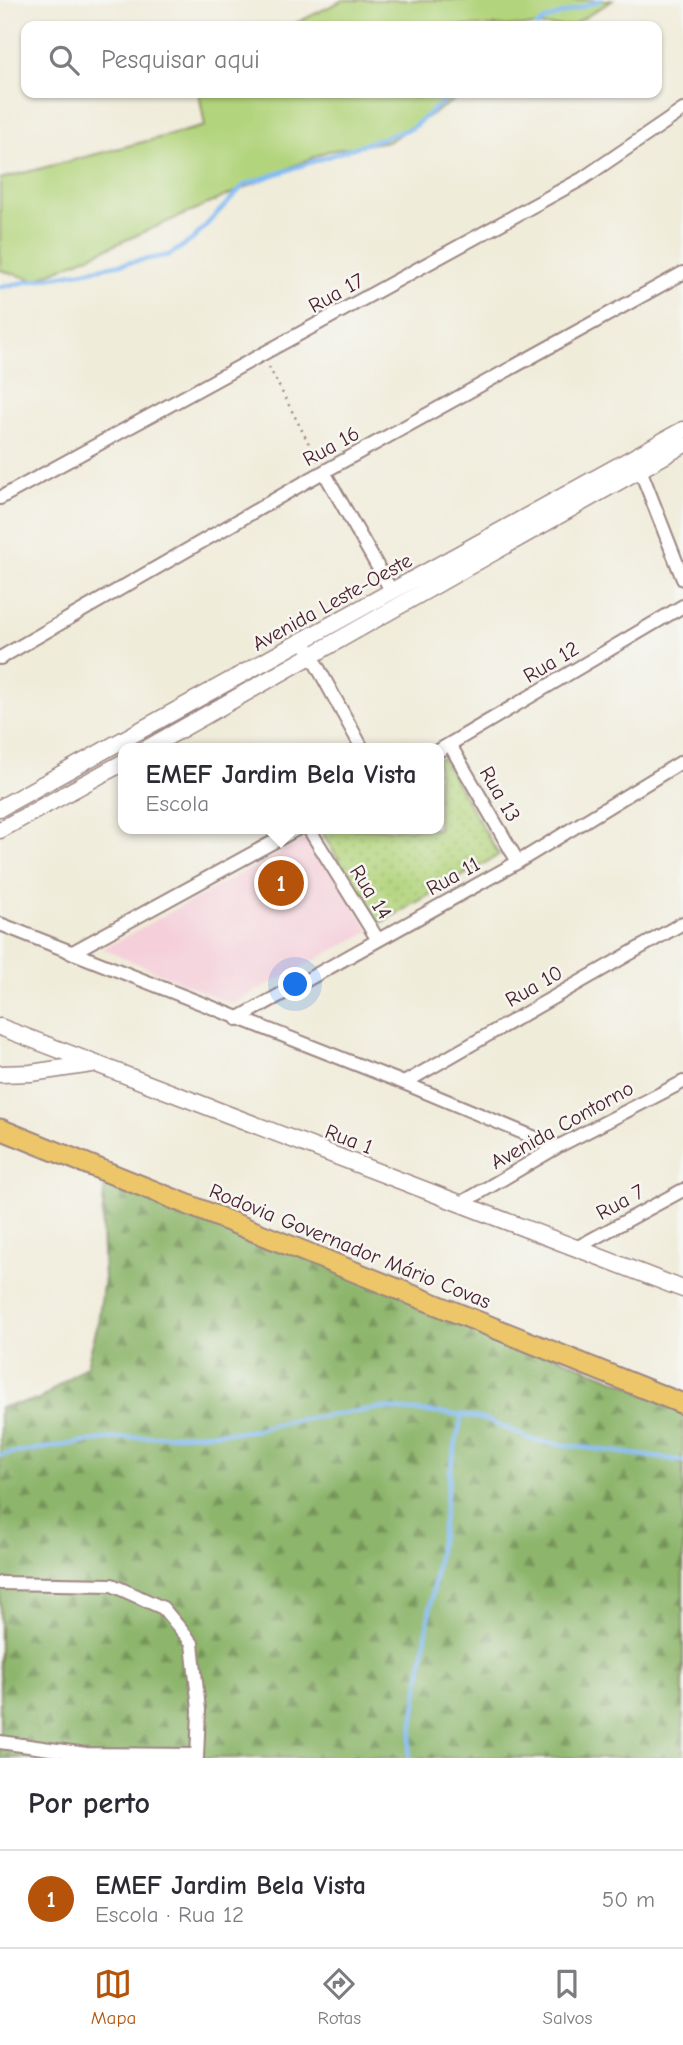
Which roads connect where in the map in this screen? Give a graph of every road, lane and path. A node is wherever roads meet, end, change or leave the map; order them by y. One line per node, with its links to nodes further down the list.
1 (683, 110): 3 (street, Rua 17)
2 (683, 273): 7 (street, Rua 16)
3 (263, 355): 7 (path); 8 (street, Rua 17)
4 (683, 430): 6 (street, Avenida Leste-Oeste)
5 (683, 445): 6 (street, Avenida Leste-Oeste)
6 (638, 463): 9 (street); 10 (street, Avenida Leste-Oeste); 14 (street, Avenida Leste-Oeste)
7 (324, 472): 10 (street); 13 (street, Rua 16)
8 (0, 498)
9 (683, 579)
10 (392, 592): 12 (street, Avenida Leste-Oeste)
11 (683, 606): 19 (street, Rua 12)
12 (304, 642): 14 (street); 15 (street, Avenida Leste-Oeste)
13 (0, 657)
14 (313, 657): 16 (street, Avenida Leste-Oeste); 17 (street)
15 (119, 743)
16 (157, 743)
17 (359, 743)
18 (118, 744): 22 (street, Avenida Leste-Oeste)
19 (444, 748): 26 (street, Rua 13)
20 (683, 761): 26 (street, Rua 11)
21 (118, 765): 23 (street)
22 (0, 808)
23 (0, 830)
24 (288, 834): 30 (street)
25 (312, 834): 29 (street, Rua 14)
26 (518, 862): 29 (street, Rua 11)
27 (683, 923): 36 (street, Rua 10)
28 (0, 924): 30 (street)
29 (378, 940): 31 (street, Rua 11)
30 (71, 953): 31 (street)
31 (237, 1019): 36 (street)
32 (0, 1027): 33 (street, Rua 1)
33 (94, 1063): 34 (street); 40 (street, Rua 1)
34 (0, 1074)
35 (683, 1082): 38 (street, Avenida Contorno)
36 (404, 1083): 38 (street)
37 (3, 1128): 43 (main road, Rodovia Governador Mário Covas)
38 (557, 1147): 40 (street, Avenida Contorno)
39 (683, 1190): 41 (street, Rua 7)
40 (460, 1204): 41 (street, Rua 1)
41 (576, 1248): 42 (street, Rua 1)
42 (683, 1289)
43 (683, 1404)
44 (0, 1583): 46 (street)
45 (0, 1742): 46 (street)
46 (197, 1756)

